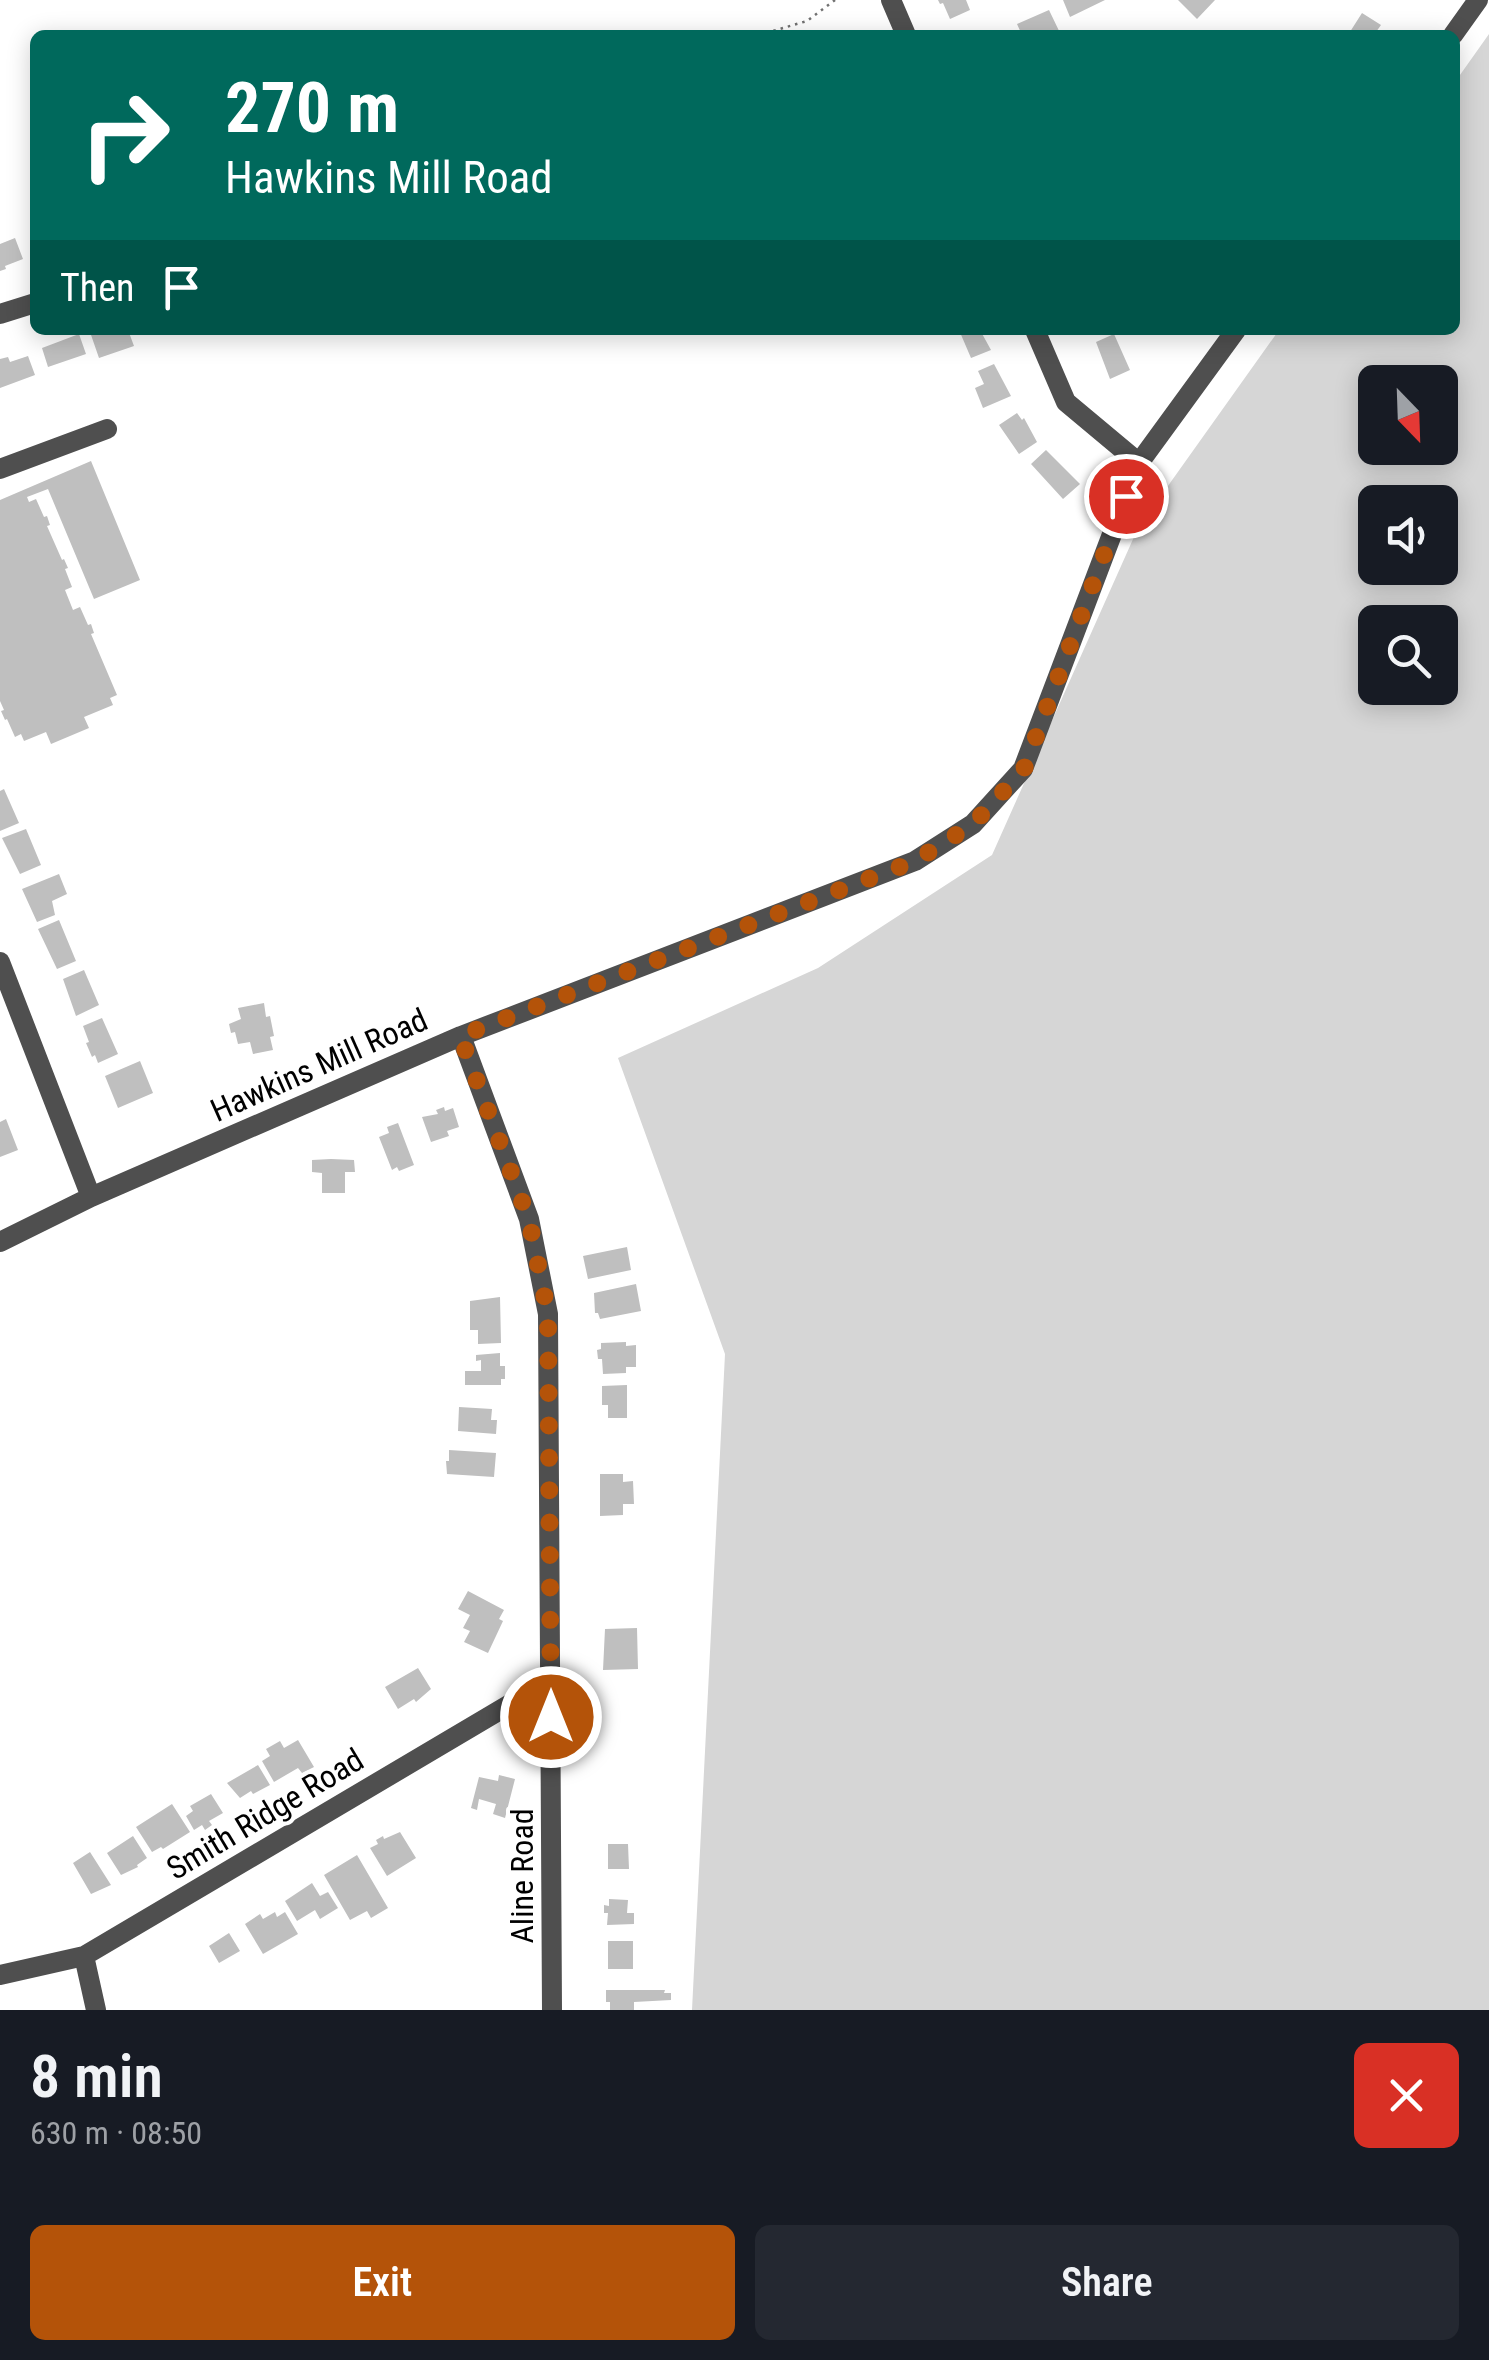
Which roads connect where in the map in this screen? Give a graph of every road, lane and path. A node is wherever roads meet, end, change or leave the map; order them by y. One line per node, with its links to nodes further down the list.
1 (835, 0): 4 (path)
2 (891, 0): 5 (street)
3 (1478, 0): 6 (street)
4 (776, 30)
5 (904, 30)
6 (1457, 30)
7 (30, 305): 8 (street)
8 (0, 314)
9 (1036, 335): 12 (street)
10 (1232, 335): 12 (street, Hawkins Mill Road)
11 (107, 429): 13 (street)
12 (1139, 462): 15 (street, Hawkins Mill Road)
13 (0, 469)
14 (0, 962): 16 (street)
15 (460, 1036): 16 (street, Hawkins Mill Road); 18 (street, Aline Road)
16 (91, 1197): 17 (street, Hawkins Mill Road)
17 (0, 1242)
18 (551, 1680): 19 (street, Smith Ridge Road); 22 (street, Aline Road)
19 (84, 1956): 20 (street, Smith Ridge Road); 21 (street)
20 (0, 1975)
21 (96, 2010)
22 (552, 2010)

